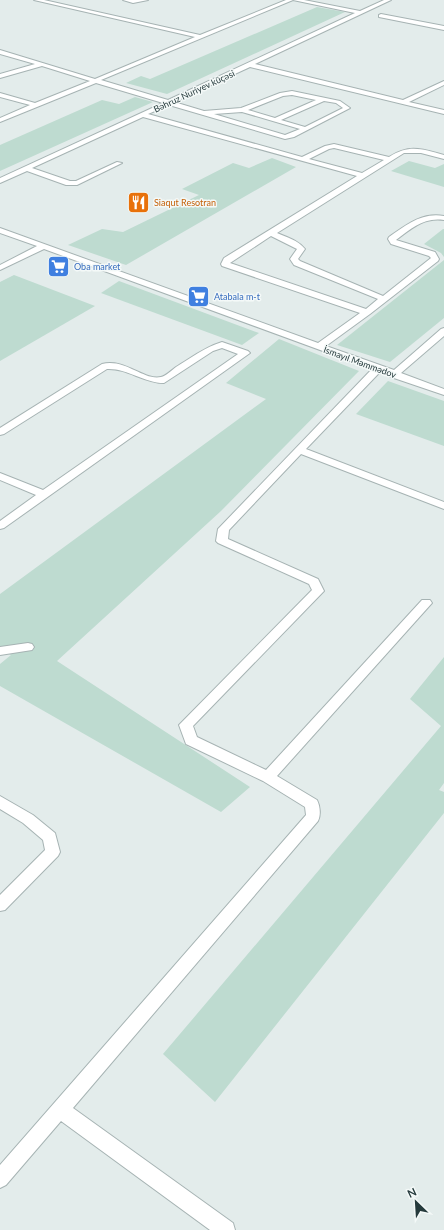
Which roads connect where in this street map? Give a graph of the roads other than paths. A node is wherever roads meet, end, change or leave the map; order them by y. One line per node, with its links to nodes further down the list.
1 (37, 0): 10 (street)
2 (126, 0): 3 (street)
3 (145, 0)
4 (290, 0): 10 (street)
5 (296, 0): 7 (street)
6 (388, 0): 7 (street, Bəhruz Nuriyev küçəsi)
7 (361, 13): 13 (street, Bəhruz Nuriyev küçəsi)
8 (381, 16): 9 (street)
9 (444, 28)
10 (200, 37): 15 (street)
11 (0, 52): 12 (street)
12 (40, 65): 14 (street); 15 (street)
13 (250, 65): 19 (street); 20 (street, Bəhruz Nuriyev küçəsi)
14 (0, 76)
15 (94, 81): 20 (street); 21 (street)
16 (444, 83): 19 (street)
17 (0, 96): 21 (street)
18 (323, 99): 22 (street); 27 (street); 28 (street)
19 (404, 102): 23 (street)
20 (170, 103): 24 (street); 25 (street, Bəhruz Nuriyev küçəsi)
21 (35, 106): 26 (street)
22 (242, 110): 24 (street); 27 (street)
23 (444, 112)
24 (205, 113): 28 (street)
25 (144, 115): 30 (street); 33 (street, Bəhruz Nuriyev küçəsi)
26 (0, 120)
27 (274, 120): 28 (street)
28 (306, 129)
29 (444, 157): 31 (street)
30 (303, 159): 31 (street); 34 (street)
31 (390, 159): 34 (street)
32 (119, 163): 33 (street)
33 (27, 169): 35 (street, Bəhruz Nuriyev küçəsi)
34 (363, 176): 38 (street)
35 (0, 181)
36 (444, 218): 41 (street)
37 (0, 230): 39 (street, İsmayıl Məmmədov)
38 (271, 233): 41 (street); 42 (street)
39 (44, 246): 40 (street); 44 (street, İsmayıl Məmmədov)
40 (0, 268)
41 (384, 299): 42 (street)
42 (367, 312): 44 (street)
43 (444, 331): 46 (street)
44 (318, 347): 45 (street, İsmayıl Məmmədov)
45 (377, 369): 46 (street, İsmayıl Məmmədov); 49 (street)
46 (394, 375): 47 (street, İsmayıl Məmmədov)
47 (444, 392)
48 (0, 432): 51 (street)
49 (299, 450): 52 (street); 57 (street)
50 (0, 476): 51 (street)
51 (45, 495): 53 (street)
52 (444, 506)
53 (0, 526)
54 (426, 603): 57 (street)
55 (28, 647): 56 (street)
56 (0, 651)
57 (268, 777): 60 (street)
58 (0, 802): 59 (street)
59 (0, 905)
60 (59, 1109): 61 (street); 62 (street)
61 (0, 1179)
62 (226, 1230)

